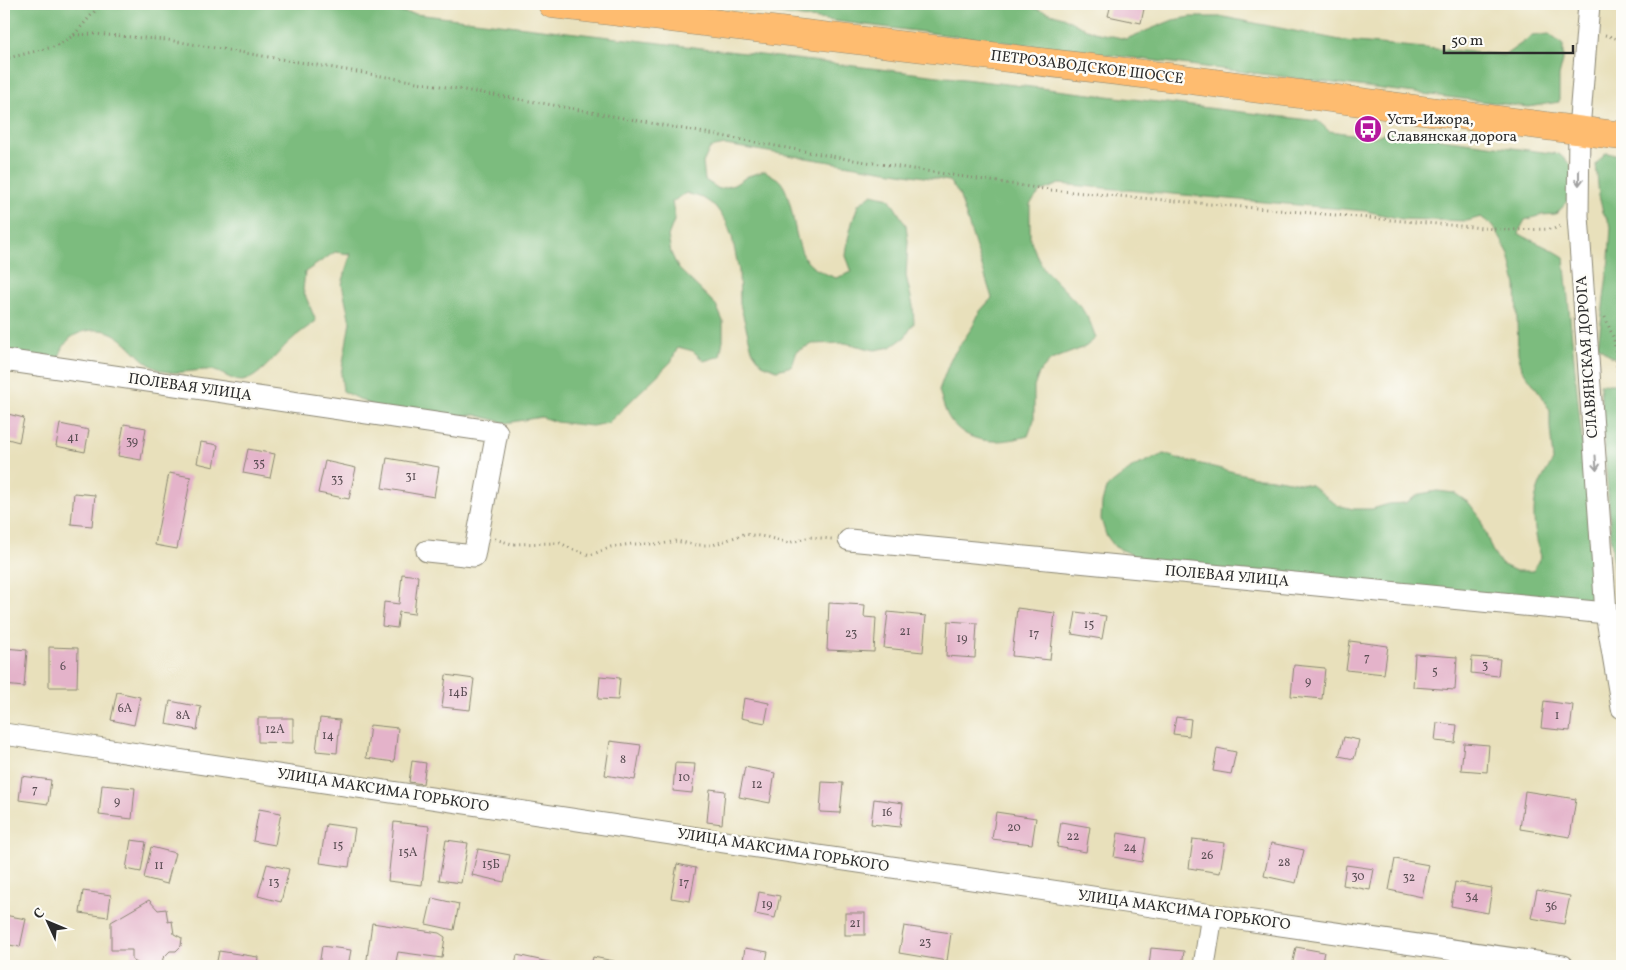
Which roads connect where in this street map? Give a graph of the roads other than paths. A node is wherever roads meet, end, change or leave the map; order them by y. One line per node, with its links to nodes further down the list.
1 (552, 4): 3 (main road, ПЕТРОЗАВОДСКОЕ ШОССЕ)
2 (1589, 4): 3 (street, СЛАВЯНСКАЯ ДОРОГА)
3 (1579, 130): 4 (main road, ПЕТРОЗАВОДСКОЕ ШОССЕ); 8 (street, СЛАВЯНСКАЯ ДОРОГА, one-way to 8)
4 (1622, 136)
5 (4, 360): 7 (street, ПОЛЕВАЯ УЛИЦА)
6 (849, 540): 8 (street, ПОЛЕВАЯ УЛИЦА)
7 (427, 551)
8 (1606, 613): 9 (street, СЛАВЯНСКАЯ ДОРОГА)
9 (1622, 708)
10 (4, 734): 11 (street, УЛИЦА МАКСИМА ГОРЬКОГО)
11 (1212, 916): 12 (street); 13 (street, УЛИЦА МАКСИМА ГОРЬКОГО)
12 (1204, 966)
13 (1563, 966)

